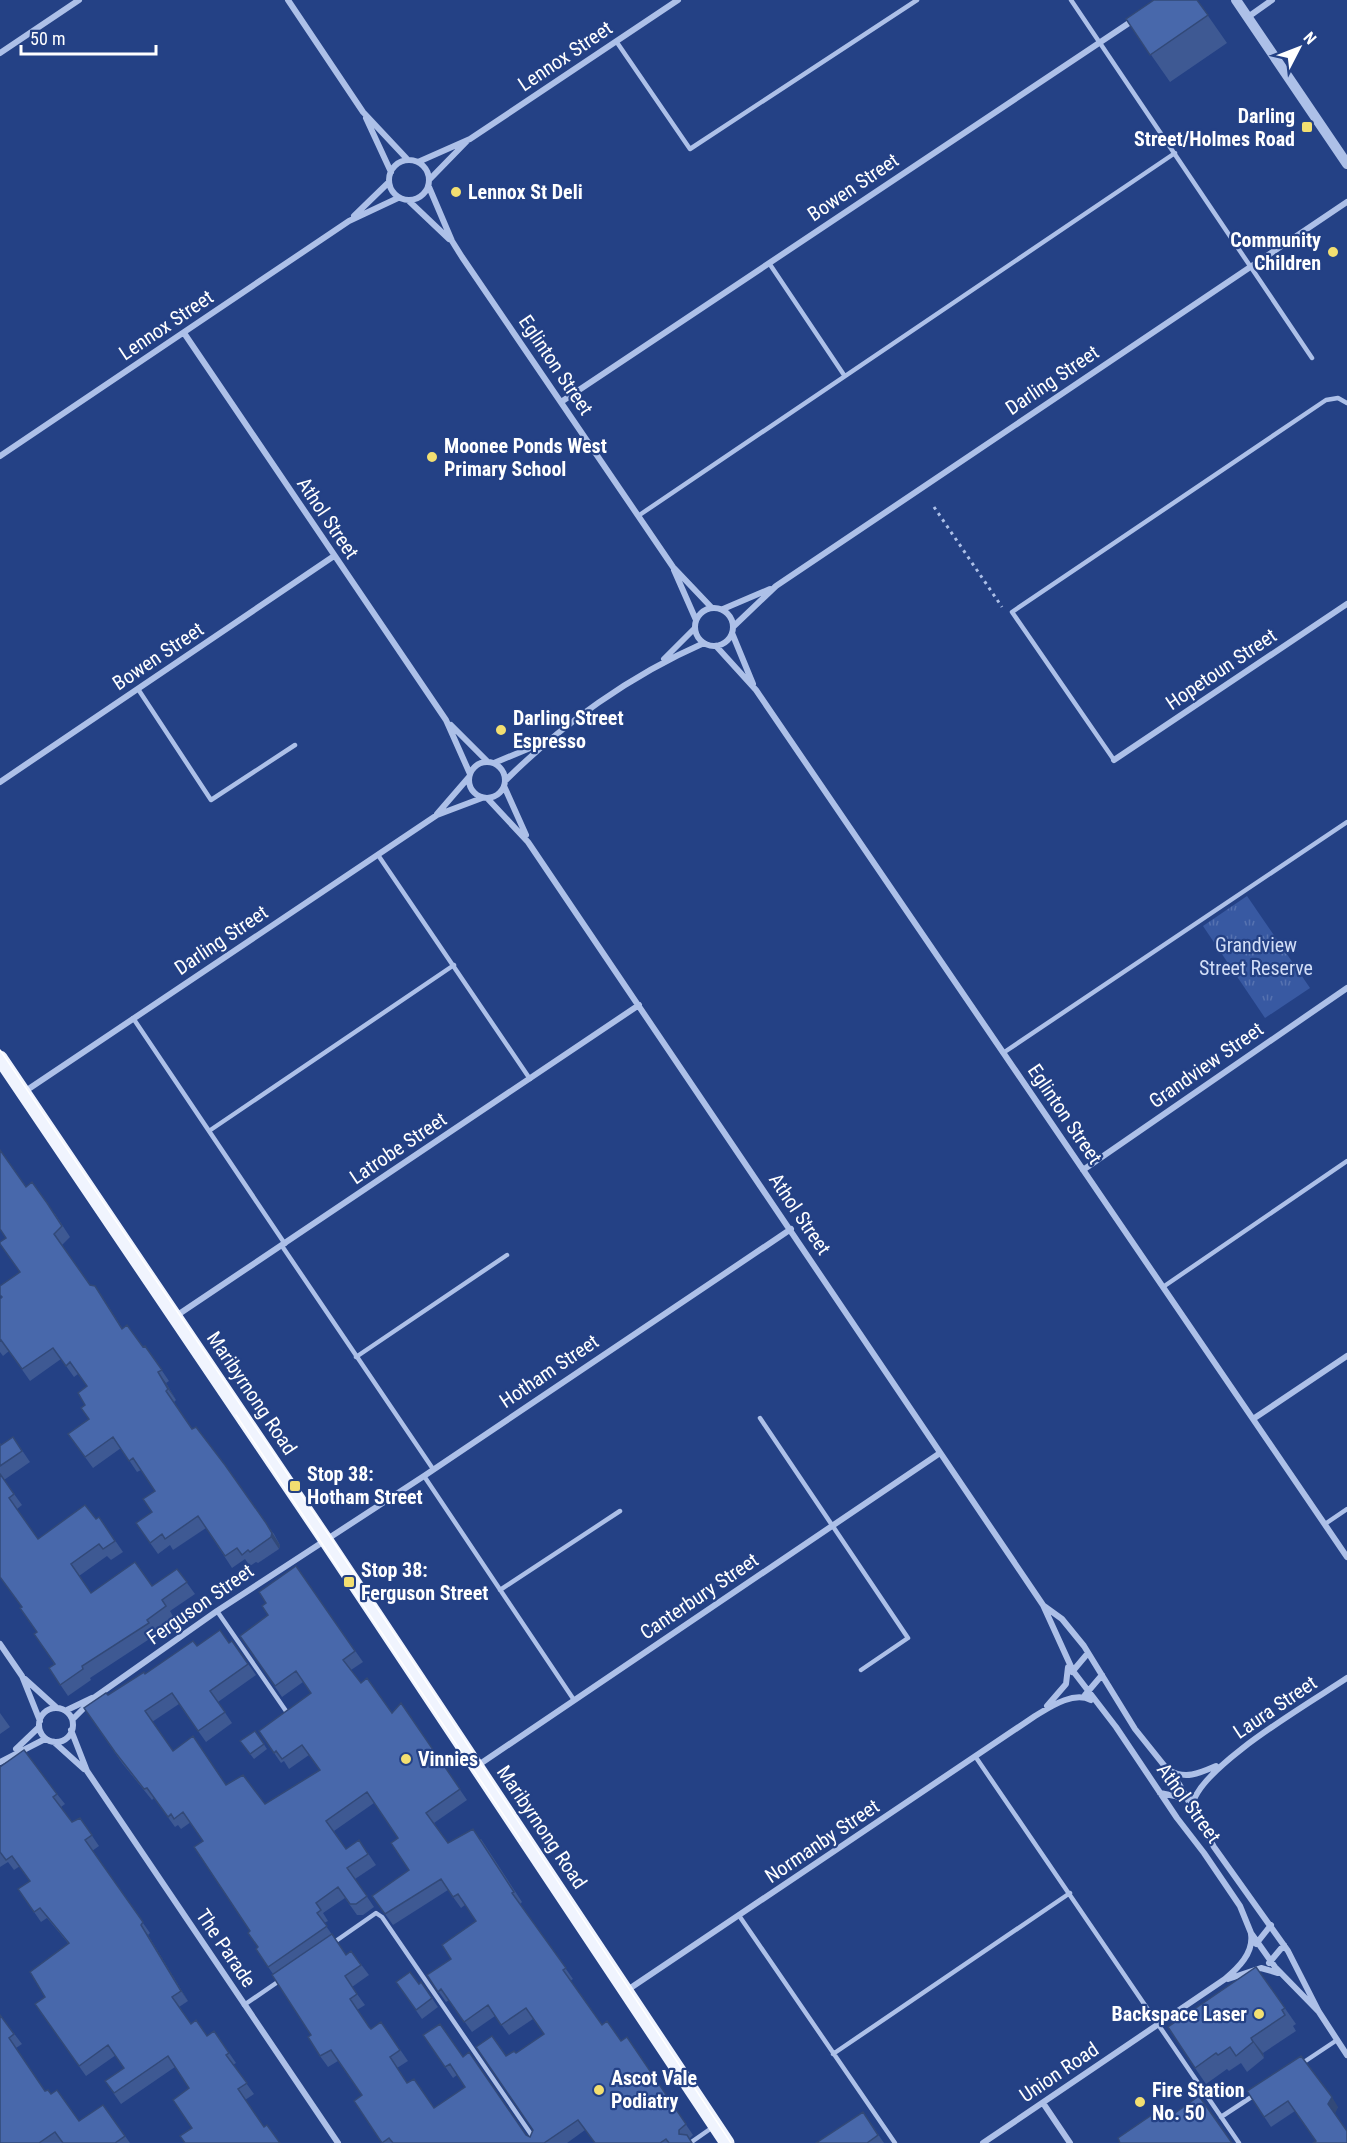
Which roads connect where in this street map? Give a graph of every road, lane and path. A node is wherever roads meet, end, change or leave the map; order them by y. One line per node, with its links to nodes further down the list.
1 (79, 0): 12 (street)
2 (288, 0): 13 (street)
3 (678, 0): 10 (street, Lennox Street)
4 (917, 0): 10 (lane)
5 (1071, 0): 11 (lane)
6 (1236, 0): 9 (street)
7 (1272, 0): 9 (street)
8 (1145, 12): 11 (street, Bowen Street)
9 (1248, 17): 18 (street)
10 (616, 41): 14 (street, Lennox Street)
11 (1100, 42): 15 (lane); 28 (street, Bowen Street)
12 (0, 53)
13 (363, 112): 16 (street); 19 (street)
14 (470, 139): 17 (street, Lennox Street); 20 (street, Lennox Street)
15 (1175, 153): 29 (lane); 32 (lane)
16 (408, 160): 17 (street); 19 (street)
17 (417, 162): 20 (street)
18 (1347, 164)
19 (391, 172): 21 (street)
20 (430, 179): 22 (street)
21 (389, 182): 23 (street); 26 (street, Lennox Street)
22 (429, 188): 24 (street); 27 (street, Eglinton Street)
23 (398, 198): 24 (street); 26 (street, Lennox Street)
24 (409, 201): 27 (street, Eglinton Street)
25 (1347, 202): 29 (street, Darling Street)
26 (349, 221): 30 (street, Lennox Street)
27 (452, 241): 33 (street, Eglinton Street)
28 (769, 263): 32 (lane); 33 (street, Bowen Street)
29 (1252, 266): 31 (lane); 40 (street, Darling Street)
30 (184, 333): 35 (street, Lennox Street); 38 (street, Athol Street)
31 (1312, 358)
32 (844, 375): 37 (lane)
33 (561, 402): 37 (street, Eglinton Street)
34 (1347, 402): 44 (lane)
35 (0, 456)
36 (934, 507): 44 (path)
37 (638, 516): 39 (street, Eglinton Street)
38 (334, 556): 51 (street, Bowen Street); 53 (street, Athol Street)
39 (673, 567): 42 (street, Eglinton Street); 45 (street, Eglinton Street)
40 (776, 586): 43 (street, Darling Street); 47 (street, Darling Street)
41 (1347, 604): 56 (street, Hopetoun Street)
42 (711, 607): 43 (street); 45 (street)
43 (723, 609): 47 (street)
44 (1012, 612): 56 (lane)
45 (696, 620): 46 (street)
46 (695, 628): 48 (street); 50 (street)
47 (733, 630): 49 (street); 52 (street, Eglinton Street)
48 (704, 643): 49 (street); 50 (street)
49 (716, 646): 52 (street, Eglinton Street)
50 (662, 662): 54 (street)
51 (138, 689): 55 (lane); 59 (street, Bowen Street)
52 (756, 690): 70 (street, Eglinton Street)
53 (446, 720): 57 (street, Athol Street); 58 (street, Athol Street)
54 (545, 741): 57 (street); 60 (street)
55 (295, 745)
56 (1114, 760)
57 (491, 763): 58 (street); 60 (street)
58 (469, 776): 61 (street); 62 (street, Darling Street)
59 (0, 782)
60 (505, 784): 61 (street); 64 (street, Athol Street)
61 (485, 799): 62 (street, Darling Street); 64 (street, Athol Street)
62 (437, 815): 65 (street, Darling Street)
63 (1347, 822): 70 (lane)
64 (528, 842): 68 (street, Athol Street)
65 (378, 855): 66 (lane); 69 (street, Darling Street)
66 (454, 965): 72 (lane); 74 (lane)
67 (1347, 988): 76 (street, Grandview Street)
68 (639, 1005): 72 (street, Latrobe Street); 77 (street, Athol Street)
69 (134, 1018): 73 (street, Darling Street); 74 (lane)
70 (1003, 1053): 76 (street, Eglinton Street)
71 (0, 1058): 73 (main road, Maribyrnong Road)
72 (530, 1079): 78 (street, Latrobe Street)
73 (24, 1092): 81 (main road, Maribyrnong Road)
74 (209, 1131): 78 (lane)
75 (1347, 1161): 80 (lane)
76 (1083, 1170): 80 (street, Eglinton Street)
77 (791, 1229): 86 (street, Athol Street); 87 (street, Hotham Street)
78 (284, 1245): 81 (street, Latrobe Street); 82 (lane)
79 (507, 1255): 82 (lane)
80 (1163, 1287): 85 (street, Eglinton Street)
81 (175, 1317): 93 (main road, Maribyrnong Road)
82 (356, 1356): 87 (lane)
83 (1347, 1356): 85 (street)
84 (760, 1418): 92 (lane)
85 (1253, 1419): 91 (street, Eglinton Street)
86 (940, 1453): 92 (street, Canterbury Street); 96 (street, Athol Street)
87 (433, 1469): 88 (street, Hotham Street)
88 (424, 1476): 93 (street, Hotham Street); 95 (lane)
89 (1347, 1509): 91 (lane)
90 (620, 1511): 95 (lane)
91 (1325, 1524): 94 (street, Eglinton Street)
92 (832, 1526): 100 (lane); 107 (street, Canterbury Street)
93 (325, 1539): 97 (street, Ferguson Street); 122 (main road, Maribyrnong Road)
94 (1347, 1557)
95 (500, 1590): 107 (lane)
96 (1043, 1605): 99 (street, Athol Street); 101 (street, Athol Street)
97 (217, 1611): 106 (street, Ferguson Street); 110 (lane)
98 (0, 1644): 103 (street)
99 (1088, 1653): 101 (street, Normanby Street); 102 (street, Athol Street)
100 (861, 1670)
101 (1071, 1672): 105 (street); 111 (street, Normanby Street)
102 (1102, 1675): 105 (street); 121 (street, Athol Street)
103 (22, 1676): 108 (street); 113 (street)
104 (1347, 1678): 120 (street, Laura Street)
105 (1085, 1695): 111 (street, Normanby Street); 124 (street, Athol Street)
106 (95, 1697): 109 (street, Ferguson Street); 112 (street, Ferguson Street)
107 (574, 1700): 122 (street, Canterbury Street)
108 (57, 1708): 109 (street); 113 (street)
109 (67, 1710): 112 (street)
110 (286, 1711)
111 (1035, 1716): 118 (street, Normanby Street)
112 (73, 1719): 114 (street)
113 (39, 1724): 115 (street); 117 (street)
114 (71, 1730): 116 (street); 123 (street, The Parade)
115 (45, 1739): 116 (street); 117 (street)
116 (54, 1742): 123 (street, The Parade)
117 (12, 1754): 119 (street)
118 (975, 1756): 128 (lane); 129 (street, Normanby Street)
119 (0, 1762)
120 (1222, 1763): 121 (street, Laura Street); 125 (street, Laura Street)
121 (1163, 1765): 126 (street, Athol Street)
122 (477, 1766): 141 (main road, Maribyrnong Road)
123 (87, 1771): 142 (street, The Parade)
124 (1160, 1793): 126 (street); 131 (street, Athol Street)
125 (1196, 1796): 126 (street); 127 (street, Laura Street)
126 (1188, 1800): 127 (street, Athol Street)
127 (1192, 1807): 130 (street, Athol Street)
128 (1070, 1893): 144 (lane); 146 (lane)
129 (740, 1917): 141 (street, Normanby Street); 146 (lane)
130 (1271, 1925): 132 (street, Union Road); 133 (street, Athol Street)
131 (1250, 1930): 132 (street, Athol Street); 135 (street)
132 (1258, 1942): 135 (street, Union Road); 136 (street, Athol Street)
133 (1284, 1945): 136 (street, Union Road); 143 (street, Athol Street)
134 (330, 1946): 154 (lane)
135 (1250, 1948): 140 (street, Union Road)
136 (1271, 1962): 137 (street, Union Road); 138 (street, Athol Street)
137 (1261, 1968): 138 (street); 140 (street, Union Road)
138 (1283, 1976): 143 (street, Athol Street)
139 (283, 1978): 142 (lane)
140 (1212, 1988): 144 (street, Union Road)
141 (626, 1991): 152 (main road, Maribyrnong Road)
142 (244, 2005): 153 (street, The Parade)
143 (1318, 2012): 145 (street, Athol Street)
144 (1158, 2026): 150 (street, Union Road); 151 (lane)
145 (1337, 2040): 147 (street, Athol Street); 148 (lane)
146 (833, 2054): 157 (lane)
147 (1347, 2055)
148 (1298, 2066)
149 (1260, 2092): 151 (lane)
150 (1043, 2103): 158 (street, Union Road); 159 (street)
151 (1221, 2117): 160 (lane)
152 (715, 2125): 155 (lane); 156 (main road, Maribyrnong Road)
153 (338, 2143)
154 (537, 2143)
155 (690, 2143)
156 (727, 2143)
157 (895, 2143)
158 (983, 2143)
159 (1070, 2143)
160 (1239, 2143)

